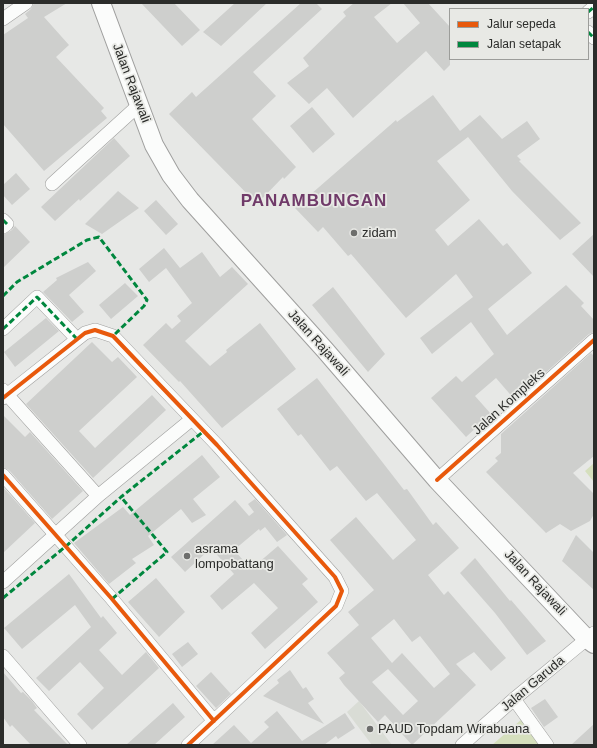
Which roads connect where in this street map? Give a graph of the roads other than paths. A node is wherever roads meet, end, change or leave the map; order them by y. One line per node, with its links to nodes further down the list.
1 (101, 3): 4 (main road, Jalan Rajawali)
2 (21, 4): 3 (street)
3 (3, 18)
4 (140, 104): 5 (street); 14 (main road, Jalan Rajawali)
5 (52, 184)
6 (3, 220): 7 (street)
7 (3, 227)
8 (3, 329): 9 (street)
9 (76, 338): 11 (street); 12 (street)
10 (594, 340): 14 (street, Jalan Kompleks)
11 (4, 394): 15 (street)
12 (192, 419): 15 (street); 21 (street)
13 (3, 475): 16 (street)
14 (437, 480): 18 (main road, Jalan Rajawali)
15 (98, 496): 16 (street)
16 (56, 534): 17 (street); 21 (street)
17 (3, 582)
18 (592, 639): 20 (street, Jalan Garuda)
19 (3, 656): 22 (street)
20 (514, 699): 24 (street, Jalan Garuda); 25 (street)
21 (214, 721): 23 (street)
22 (80, 745)
23 (188, 745)
24 (462, 745)
25 (547, 745)

